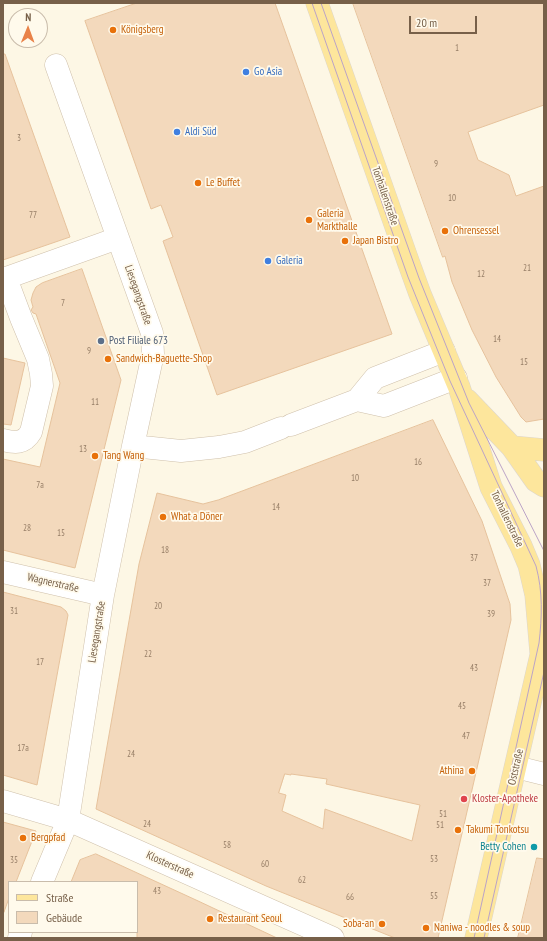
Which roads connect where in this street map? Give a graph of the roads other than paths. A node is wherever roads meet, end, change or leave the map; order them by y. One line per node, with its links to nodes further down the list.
1 (317, 3): 5 (main road, Tonhallenstraße)
2 (56, 65): 3 (street, Liesegangstraße)
3 (118, 238): 4 (street); 9 (street, Liesegangstraße)
4 (4, 279): 8 (street)
5 (444, 351): 6 (main road, Tonhallenstraße); 7 (street)
6 (457, 382): 7 (street); 10 (main road, Tonhallenstraße); 15 (main road, Tonhallenstraße)
7 (357, 400): 9 (street)
8 (3, 440)
9 (133, 446): 14 (street, Liesegangstraße)
10 (512, 447): 11 (main road); 12 (main road, Tonhallenstraße)
11 (544, 450)
12 (544, 486)
13 (3, 572): 14 (street, Wagnerstraße)
14 (103, 595): 19 (street, Liesegangstraße)
15 (543, 648): 16 (main road, Oststraße)
16 (516, 767): 17 (street); 22 (main road, Oststraße)
17 (544, 774)
18 (3, 801): 19 (street, Klosterstraße)
19 (68, 820): 20 (street, Liesegangstraße); 21 (street, Klosterstraße)
20 (42, 881)
21 (333, 938)
22 (476, 938)

